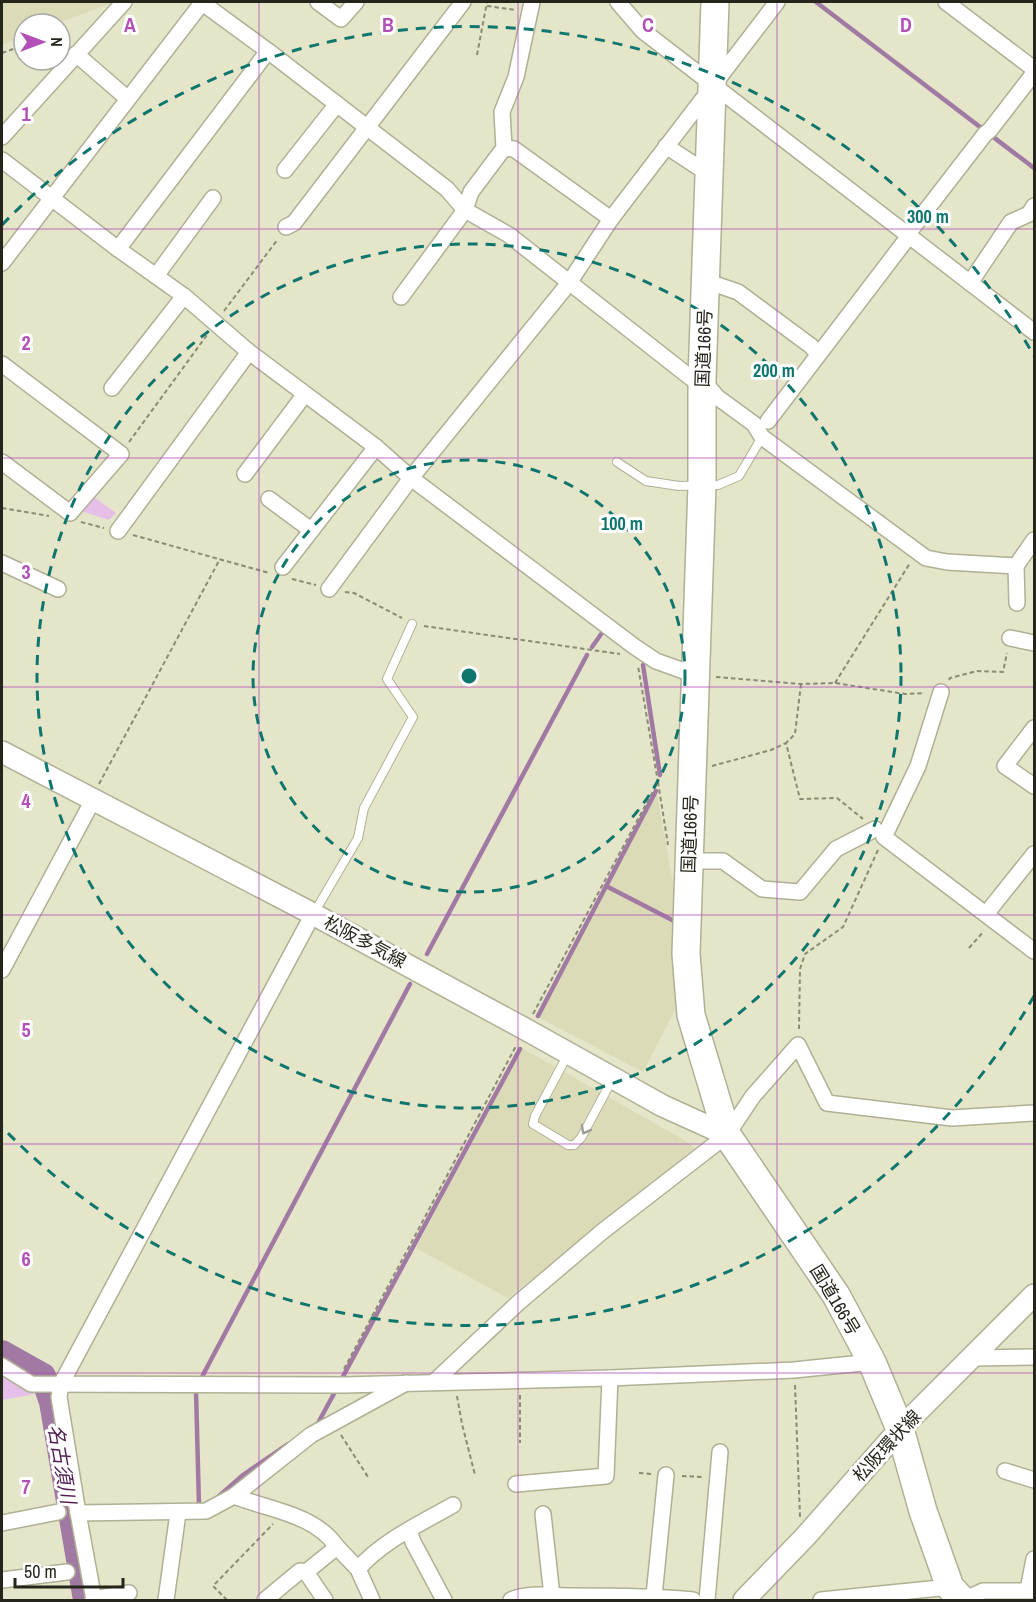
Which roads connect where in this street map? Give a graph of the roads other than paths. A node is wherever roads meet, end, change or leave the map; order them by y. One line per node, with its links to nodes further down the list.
1 (124, 2): 12 (street)
2 (202, 2): 11 (street); 15 (street)
3 (318, 2): 4 (street)
4 (356, 2)
5 (463, 2): 17 (street)
6 (618, 2): 14 (street)
7 (715, 2): 14 (highway, 国道166号)
8 (777, 2): 14 (street)
9 (946, 2): 13 (street)
10 (531, 7): 20 (street)
11 (268, 51): 16 (street); 31 (street)
12 (76, 54): 15 (street); 18 (street)
13 (1035, 71): 30 (street)
14 (713, 86): 19 (street); 22 (highway, 国道166号); 30 (street)
15 (128, 99): 24 (street)
16 (337, 104): 17 (street); 23 (street)
17 (367, 126): 27 (street); 29 (street)
18 (2, 137)
19 (666, 146): 22 (street); 28 (street)
20 (504, 148): 27 (street); 28 (street)
21 (2, 160): 24 (street)
22 (711, 167): 34 (highway, 国道166号)
23 (285, 170)
24 (51, 198): 31 (street); 32 (street)
25 (213, 198): 33 (street)
26 (1035, 206): 36 (street)
27 (465, 210): 35 (street); 38 (street)
28 (610, 219): 35 (street)
29 (286, 228)
30 (908, 236): 36 (street); 41 (street)
31 (118, 249): 33 (street)
32 (2, 263)
33 (156, 276): 37 (street)
34 (706, 281): 41 (street); 43 (highway, 国道166号)
35 (568, 283): 43 (street); 52 (street)
36 (970, 283): 39 (street)
37 (184, 296): 40 (street); 44 (street)
38 (401, 297)
39 (1035, 332)
40 (249, 352): 45 (street); 56 (street)
41 (818, 354): 46 (street)
42 (2, 364): 49 (street)
43 (702, 380): 47 (street); 53 (highway, 国道166号)
44 (112, 388)
45 (305, 394): 48 (street); 51 (street)
46 (768, 421): 47 (lane)
47 (762, 437): 53 (lane); 59 (street)
48 (375, 447): 52 (street); 55 (street)
49 (2, 462)
50 (617, 462): 53 (lane)
51 (245, 474)
52 (411, 478): 62 (street); 67 (street)
53 (702, 485): 67 (highway, 国道166号)
54 (269, 498): 55 (street)
55 (311, 530): 60 (street)
56 (118, 531)
57 (1035, 540): 59 (street)
58 (2, 562): 61 (street)
59 (1016, 566): 63 (street)
60 (281, 573)
61 (58, 589)
62 (329, 589)
63 (1017, 603)
64 (412, 624): 76 (lane)
65 (1010, 638): 66 (street)
66 (1035, 643)
67 (695, 675): 74 (highway, 国道166号)
68 (940, 692): 73 (street)
69 (1035, 728): 71 (street)
70 (2, 752): 72 (main road, 松阪多気線)
71 (1035, 786)
72 (96, 793): 76 (main road, 松阪多気線); 79 (street)
73 (880, 833): 74 (street); 77 (street)
74 (679, 853): 83 (highway, 国道166号)
75 (1035, 854): 77 (street)
76 (313, 914): 80 (main road, 松阪多気線); 92 (street)
77 (989, 916): 78 (street)
78 (1035, 951)
79 (2, 970)
80 (569, 1053): 81 (main road, 松阪多気線); 81 (lane, one-way to 80)
81 (613, 1078): 83 (main road, 松阪多気線)
82 (1035, 1113): 83 (street)
83 (727, 1135): 87 (highway, 国道166号); 90 (street)
84 (1035, 1295): 86 (main road, 松阪環状線)
85 (1035, 1357): 86 (street)
86 (974, 1358): 93 (main road, 松阪環状線)
87 (872, 1362): 89 (street); 93 (highway, 国道166号)
88 (2, 1366): 92 (street)
89 (610, 1378): 90 (street); 98 (street)
90 (434, 1382): 91 (street)
91 (406, 1383): 92 (street); 99 (street)
92 (60, 1384): 102 (street)
93 (900, 1429): 117 (highway, 国道166号); 127 (main road, 松阪環状線)
94 (720, 1452): 126 (street)
95 (1005, 1471): 97 (street)
96 (666, 1475): 116 (street)
97 (1035, 1480)
98 (516, 1484)
99 (234, 1496): 103 (street); 107 (street)
100 (453, 1505): 106 (street)
101 (58, 1512): 105 (street)
102 (78, 1513): 103 (street); 118 (street)
103 (174, 1513): 119 (street)
104 (543, 1514): 115 (street)
105 (2, 1522)
106 (409, 1530): 109 (street); 123 (street)
107 (337, 1548): 109 (street); 111 (street)
108 (1035, 1559): 113 (street)
109 (357, 1569): 122 (street)
110 (67, 1572): 112 (street)
111 (306, 1572): 120 (street); 121 (street)
112 (2, 1580)
113 (1031, 1591): 117 (street)
114 (129, 1593): 118 (street)
115 (552, 1596): 116 (street); 124 (street)
116 (654, 1596): 125 (street)
117 (958, 1596): 128 (street)
118 (94, 1600)
119 (166, 1600)
120 (265, 1600)
121 (325, 1600)
122 (372, 1600)
123 (444, 1600)
124 (511, 1600)
125 (693, 1600)
126 (707, 1600)
127 (744, 1600)
128 (821, 1600)

